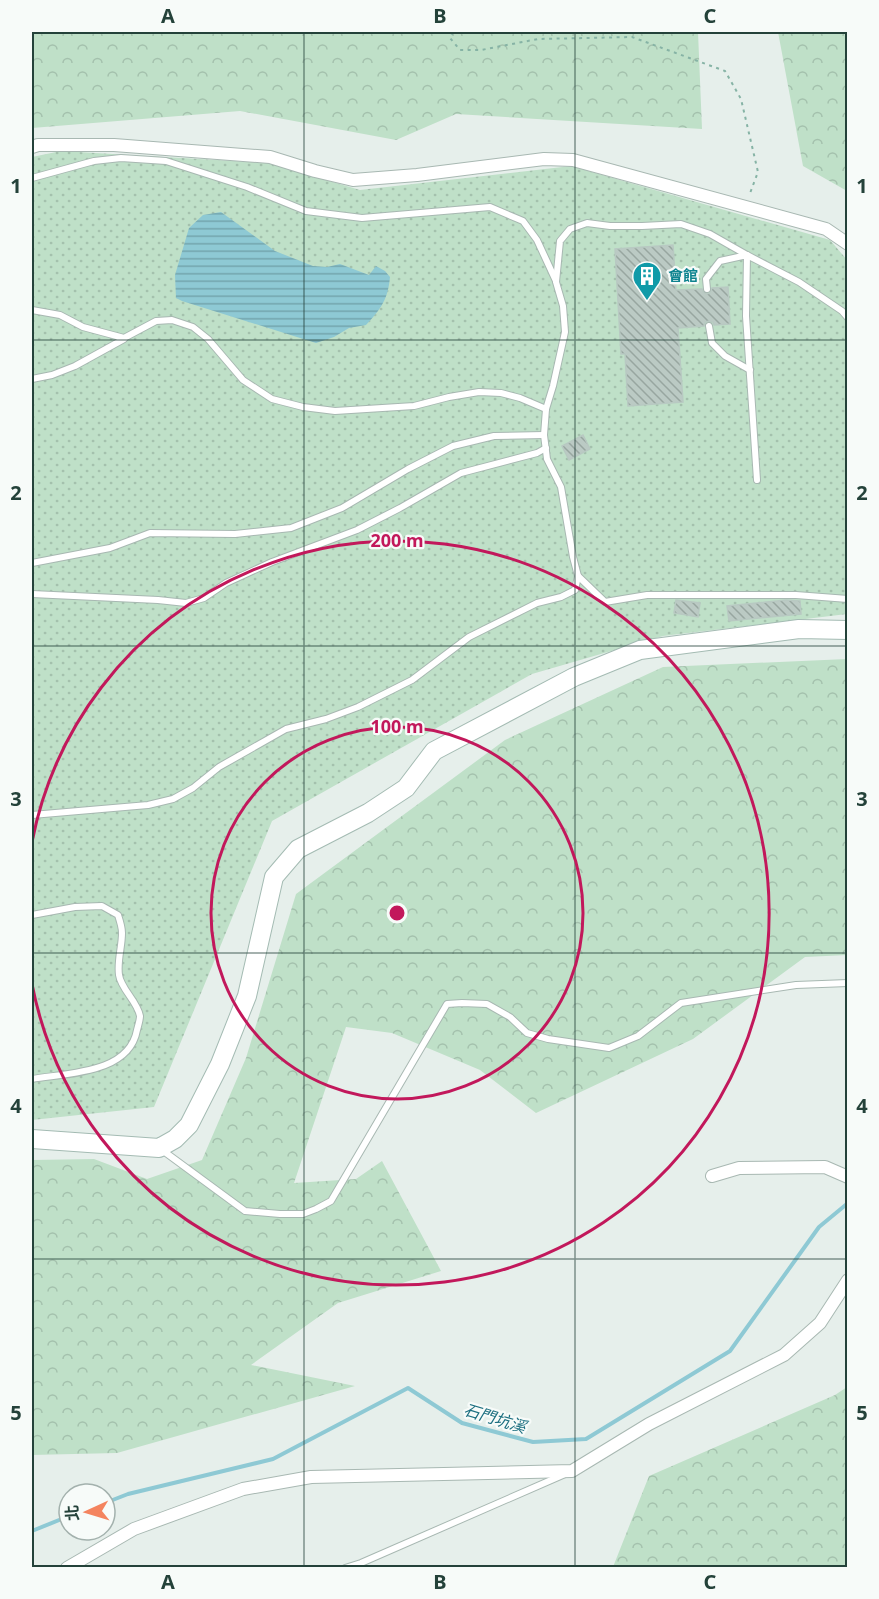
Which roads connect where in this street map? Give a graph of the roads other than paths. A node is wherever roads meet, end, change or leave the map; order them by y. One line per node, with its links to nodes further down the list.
1 (32, 147): 3 (street)
2 (32, 178): 5 (lane)
3 (848, 244)
4 (747, 255): 5 (lane); 6 (lane); 8 (lane); 11 (lane)
5 (556, 282): 13 (lane)
6 (707, 289)
7 (32, 310): 10 (lane)
8 (848, 318)
9 (709, 326): 11 (lane)
10 (124, 338): 12 (lane); 13 (lane)
11 (750, 370): 16 (lane)
12 (32, 379)
13 (546, 409): 14 (lane)
14 (544, 435): 15 (lane); 17 (lane)
15 (546, 448): 18 (lane); 19 (lane)
16 (757, 480)
17 (32, 563)
18 (578, 576): 20 (lane); 22 (lane)
19 (32, 594)
20 (848, 599)
21 (843, 627): 27 (street)
22 (32, 815)
23 (32, 915): 25 (lane)
24 (848, 983): 27 (lane)
25 (32, 1079)
26 (32, 1138): 27 (street)
27 (159, 1148)
28 (712, 1176): 29 (street)
29 (848, 1177)
30 (848, 1280): 31 (street)
31 (572, 1471): 32 (lane); 33 (street)
32 (362, 1565): 34 (lane)
33 (67, 1568)
34 (345, 1568)

